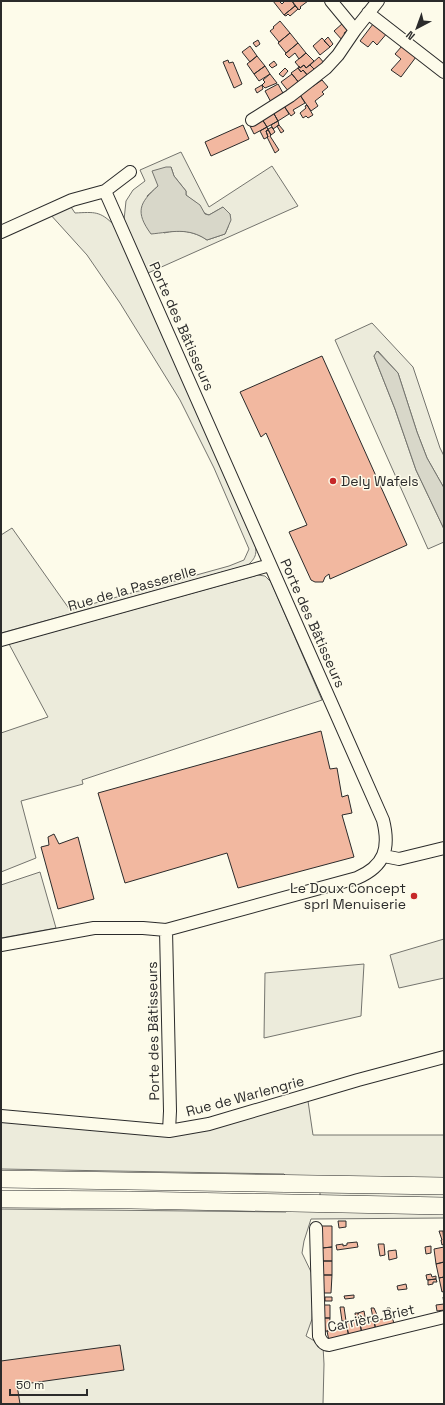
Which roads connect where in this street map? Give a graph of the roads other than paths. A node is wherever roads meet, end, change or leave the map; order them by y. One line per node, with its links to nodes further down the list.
1 (331, 1): 4 (street)
2 (378, 1): 3 (street)
3 (368, 13): 4 (street); 5 (street)
4 (355, 30): 6 (street)
5 (444, 72)
6 (252, 120)
7 (130, 172): 8 (street)
8 (105, 191): 9 (street); 10 (street, Porte des Bâtisseurs)
9 (1, 232)
10 (270, 565): 11 (street, Rue de la Passerelle); 13 (street, Porte des Bâtisseurs)
11 (1, 640)
12 (444, 848): 13 (street)
13 (384, 856): 14 (street)
14 (166, 930): 15 (street); 18 (street, Porte des Bâtisseurs)
15 (1, 945)
16 (444, 1057): 18 (street, Rue de Warlengrie)
17 (1, 1116): 18 (street, Rue de Warlengrie)
18 (169, 1131)
19 (1, 1179): 20 (highway)
20 (444, 1186)
21 (1, 1200): 22 (highway)
22 (444, 1206)
23 (316, 1228): 24 (street, Carrière Briet)
24 (444, 1317)

